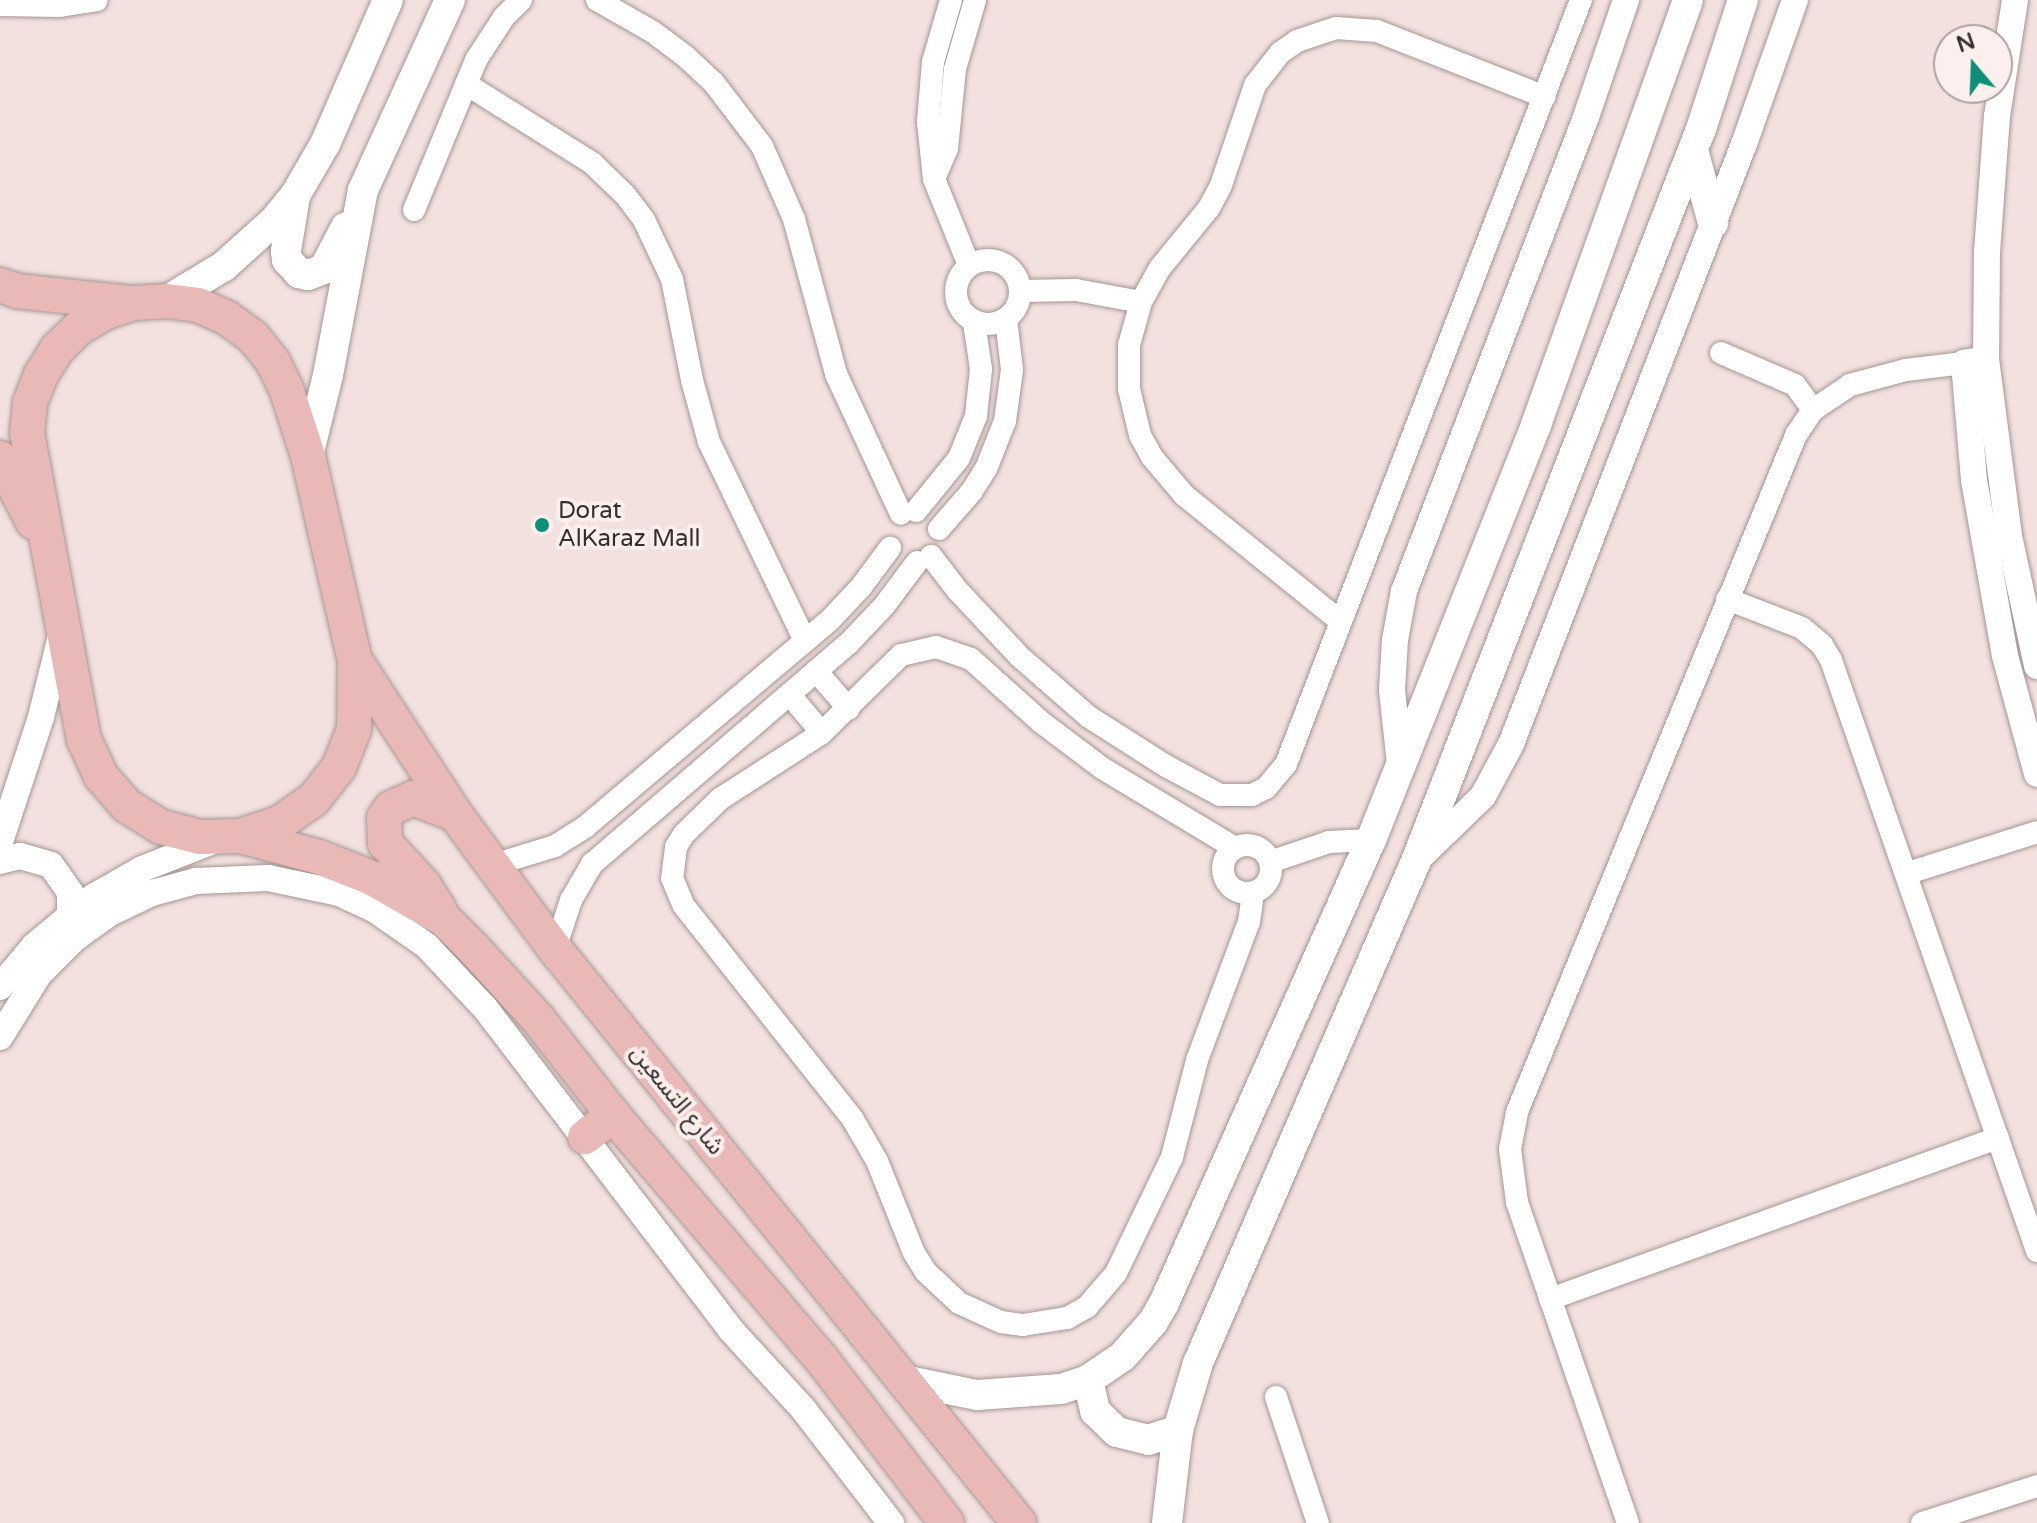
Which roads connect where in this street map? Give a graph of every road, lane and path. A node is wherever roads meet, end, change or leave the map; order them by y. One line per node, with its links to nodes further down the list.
1 (97, 0): 13 (street)
2 (521, 0): 15 (street)
3 (597, 0): 35 (street)
4 (951, 0): 18 (street)
5 (975, 0): 18 (street)
6 (1581, 0): 16 (street)
7 (1626, 0): 50 (street)
8 (1688, 0): 50 (main road)
9 (1743, 0): 17 (main road)
10 (1795, 0): 22 (street)
11 (2015, 0): 31 (street)
12 (385, 3): 20 (main road)
13 (0, 5)
14 (453, 5): 19 (main road)
15 (466, 84): 21 (street); 43 (street)
16 (1545, 97): 27 (street); 41 (street)
17 (1693, 150): 22 (main road); 59 (main road)
18 (934, 179): 23 (street)
19 (363, 190): 20 (main road); 33 (main road)
20 (296, 194): 26 (main road)
21 (414, 210)
22 (1713, 223): 59 (street)
23 (969, 265): 25 (street); 29 (street)
24 (0, 285): 26 (main road)
25 (1021, 291): 27 (street); 28 (street)
26 (150, 302): 33 (main road); 38 (main road)
27 (1141, 302): 41 (street)
28 (1006, 319): 29 (street); 36 (street)
29 (974, 322): 35 (street)
30 (1721, 353): 32 (street)
31 (1975, 361): 32 (street); 45 (street); 51 (street)
32 (1813, 410): 40 (street)
33 (308, 456): 44 (main road)
34 (0, 458): 38 (main road)
35 (909, 512): 36 (street); 37 (street)
36 (939, 529): 39 (street)
37 (890, 548): 39 (street); 43 (street)
38 (48, 551): 42 (main road)
39 (924, 559): 41 (street); 46 (street)
40 (1727, 599): 62 (street); 73 (street)
41 (1340, 621)
42 (62, 628): 54 (main road); 56 (street)
43 (805, 641): 61 (street)
44 (355, 661): 52 (main road, شارع التسعين); 54 (main road)
45 (2037, 666)
46 (816, 671): 47 (street); 48 (street)
47 (789, 694): 49 (street); 66 (street)
48 (849, 709): 49 (street); 57 (street)
49 (822, 733): 63 (street)
50 (1400, 764): 55 (main road)
51 (2037, 774)
52 (455, 814): 61 (main road, شارع التسعين); 65 (main road)
53 (2037, 832): 62 (street)
54 (231, 837): 64 (street); 65 (main road)
55 (1371, 840): 60 (street); 75 (main road)
56 (0, 842)
57 (1235, 848): 60 (street); 63 (street)
58 (0, 861): 64 (street)
59 (1416, 861): 77 (main road)
60 (1270, 862): 63 (street)
61 (493, 865): 66 (main road, شارع التسعين)
62 (1908, 873): 71 (street)
63 (1253, 893)
64 (70, 914): 67 (street)
65 (445, 920): 69 (main road)
66 (555, 949): 74 (main road, شارع التسعين)
67 (0, 987)
68 (0, 1037): 70 (street)
69 (613, 1115): 70 (main road); 80 (main road)
70 (585, 1137): 79 (street)
71 (1998, 1138): 72 (street); 73 (street)
72 (2037, 1251)
73 (1550, 1299): 84 (street)
74 (903, 1380): 75 (main road); 81 (main road, شارع التسعين)
75 (1088, 1380): 77 (main road)
76 (1276, 1397): 83 (street)
77 (1178, 1430): 82 (main road)
78 (2037, 1486): 85 (street)
79 (891, 1523)
80 (947, 1523)
81 (1019, 1523)
82 (1167, 1523)
83 (1318, 1523)
84 (1628, 1523)
85 (1922, 1523)

